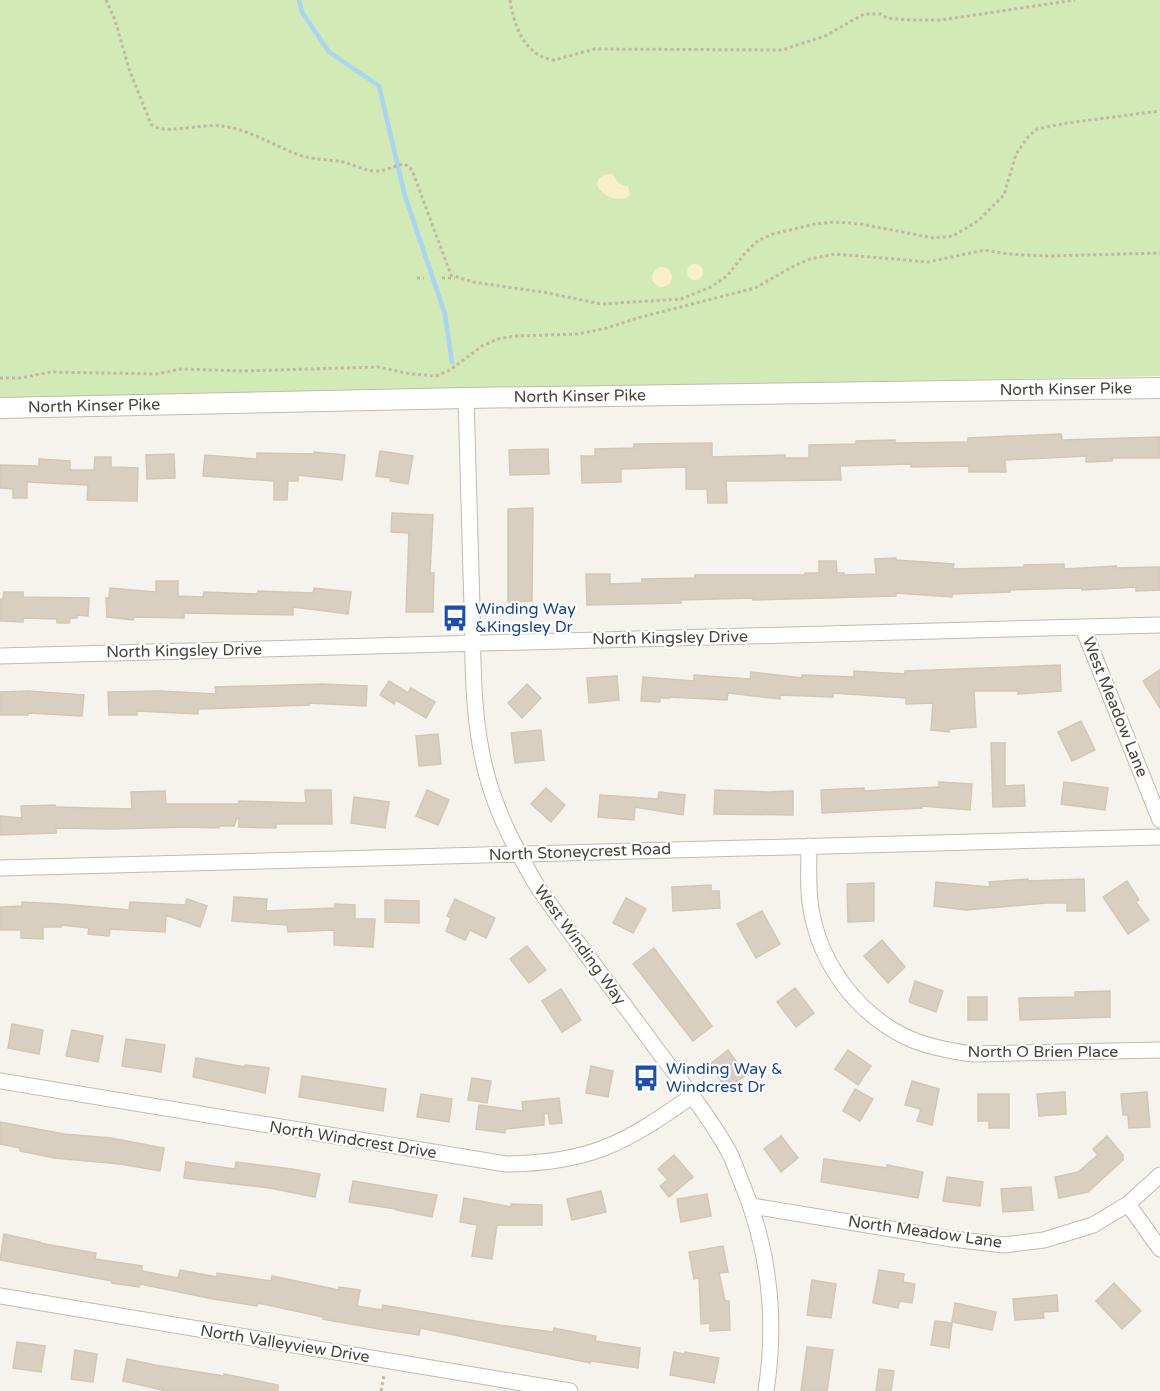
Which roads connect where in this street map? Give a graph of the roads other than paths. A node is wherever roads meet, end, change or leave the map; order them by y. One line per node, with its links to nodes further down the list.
1 (1160, 388): 2 (street, North Kinser Pike)
2 (466, 398): 3 (street, North Kinser Pike); 6 (street, West Winding Way)
3 (0, 408)
4 (1160, 626): 5 (street, North Kingsley Drive)
5 (1083, 628): 6 (street, North Kingsley Drive); 8 (street, West Meadow Lane)
6 (473, 643): 7 (street, North Kingsley Drive); 11 (street, West Winding Way)
7 (0, 656)
8 (1160, 820)
9 (1160, 837): 10 (street, North Stoneycrest Road)
10 (809, 846): 11 (street, North Stoneycrest Road); 13 (street, North O Brien Place)
11 (519, 854): 12 (street, North Stoneycrest Road); 15 (street, West Winding Way)
12 (0, 868)
13 (1160, 1050)
14 (0, 1081): 15 (street, North Windcrest Drive)
15 (692, 1096): 18 (street, West Winding Way)
16 (1160, 1175): 17 (street)
17 (1128, 1204): 18 (street, North Meadow Lane); 19 (street)
18 (752, 1206): 22 (street, West Winding Way)
19 (1160, 1249)
20 (0, 1296): 21 (street, North Valleyview Drive)
21 (570, 1391)
22 (766, 1391)

